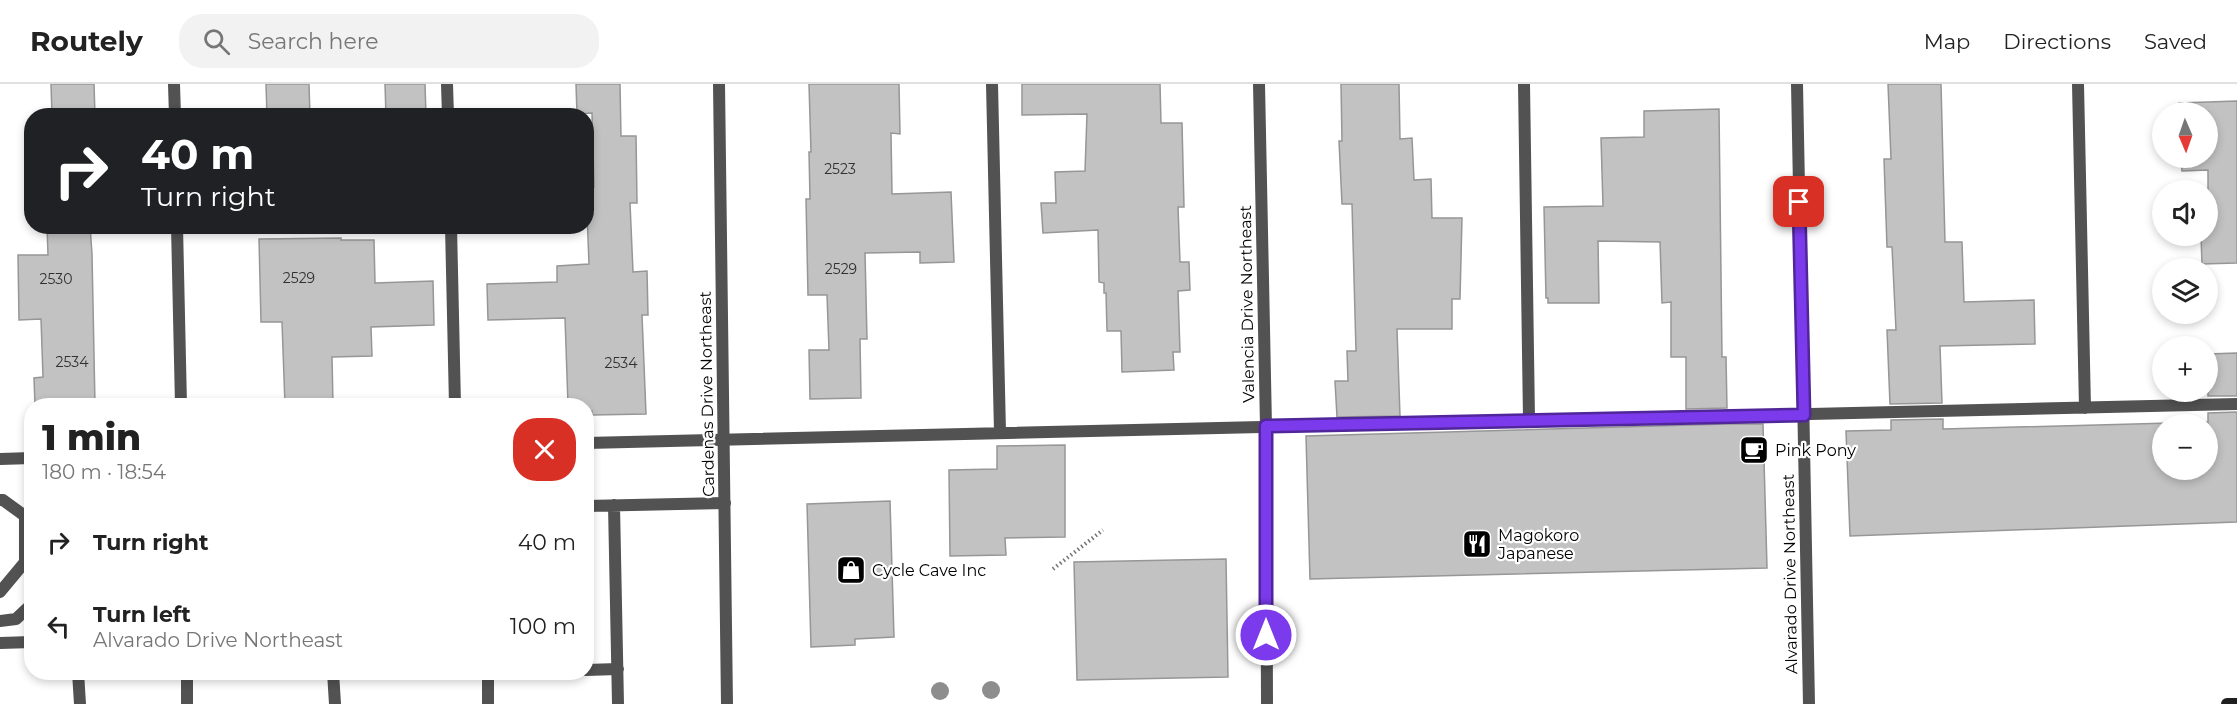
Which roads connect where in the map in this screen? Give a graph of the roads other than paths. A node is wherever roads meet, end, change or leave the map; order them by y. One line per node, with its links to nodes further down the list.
1 (174, 84): 9 (street)
2 (447, 84): 10 (street)
3 (719, 84): 21 (street, Cardenas Drive Northeast)
4 (992, 84): 20 (street)
5 (1259, 84): 19 (street, Valencia Drive Northeast)
6 (1524, 84): 18 (street)
7 (1797, 84): 17 (street, Alvarado Drive Northeast)
8 (2078, 84): 16 (street)
9 (175, 108)
10 (448, 108)
11 (177, 234): 13 (street)
12 (451, 234): 14 (street)
13 (181, 398)
14 (455, 398)
15 (2237, 404): 16 (street)
16 (2085, 408): 17 (street)
17 (1804, 415): 18 (street); 49 (street, Alvarado Drive Northeast)
18 (1529, 419): 19 (street)
19 (1266, 426): 20 (street); 48 (street, Valencia Drive Northeast)
20 (1000, 432): 21 (street)
21 (724, 439): 22 (street); 26 (street, Cardenas Drive Northeast)
22 (594, 443)
23 (24, 458): 24 (street)
24 (0, 459)
25 (0, 500): 29 (street)
26 (725, 503): 27 (street); 47 (street, Cardenas Drive Northeast)
27 (614, 505): 28 (street); 36 (street)
28 (594, 506)
29 (24, 516)
30 (24, 564): 31 (street)
31 (0, 592)
32 (24, 612): 33 (street)
33 (0, 621)
34 (24, 642): 35 (street)
35 (0, 643)
36 (618, 669): 37 (street); 46 (street)
37 (594, 670)
38 (78, 680): 42 (street)
39 (187, 680): 43 (street)
40 (334, 680): 44 (street)
41 (488, 680): 45 (street)
42 (80, 704)
43 (187, 704)
44 (335, 704)
45 (488, 704)
46 (618, 704)
47 (727, 704)
48 (1267, 704)
49 (1809, 704)
50 (2227, 704): 51 (main road)
51 (2237, 704)

